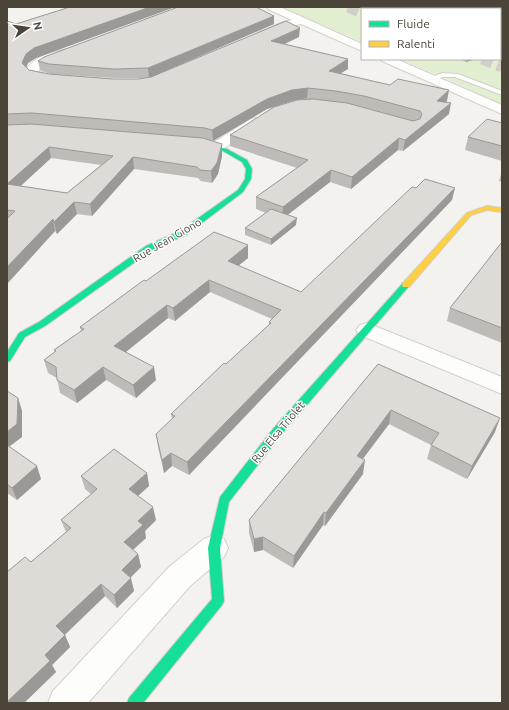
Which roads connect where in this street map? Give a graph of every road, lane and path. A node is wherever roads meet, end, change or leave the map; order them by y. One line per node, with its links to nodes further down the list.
1 (272, 7): 2 (street)
2 (302, 21): 3 (street); 5 (street)
3 (250, 40)
4 (78, 48): 8 (street)
5 (361, 48)
6 (388, 60): 7 (street)
7 (431, 79): 9 (lane); 10 (street)
8 (73, 80)
9 (502, 93)
10 (502, 110)
11 (270, 114): 13 (street)
12 (182, 142): 13 (street, Rue Jean Giono)
13 (216, 147): 16 (street, Rue Jean Giono)
14 (502, 210): 15 (street, Rue Elsa Triolet)
15 (367, 330): 17 (street); 18 (street, Rue Elsa Triolet)
16 (7, 359)
17 (502, 386)
18 (214, 548): 19 (street); 20 (street, Rue Elsa Triolet)
19 (65, 703)
20 (134, 703)

